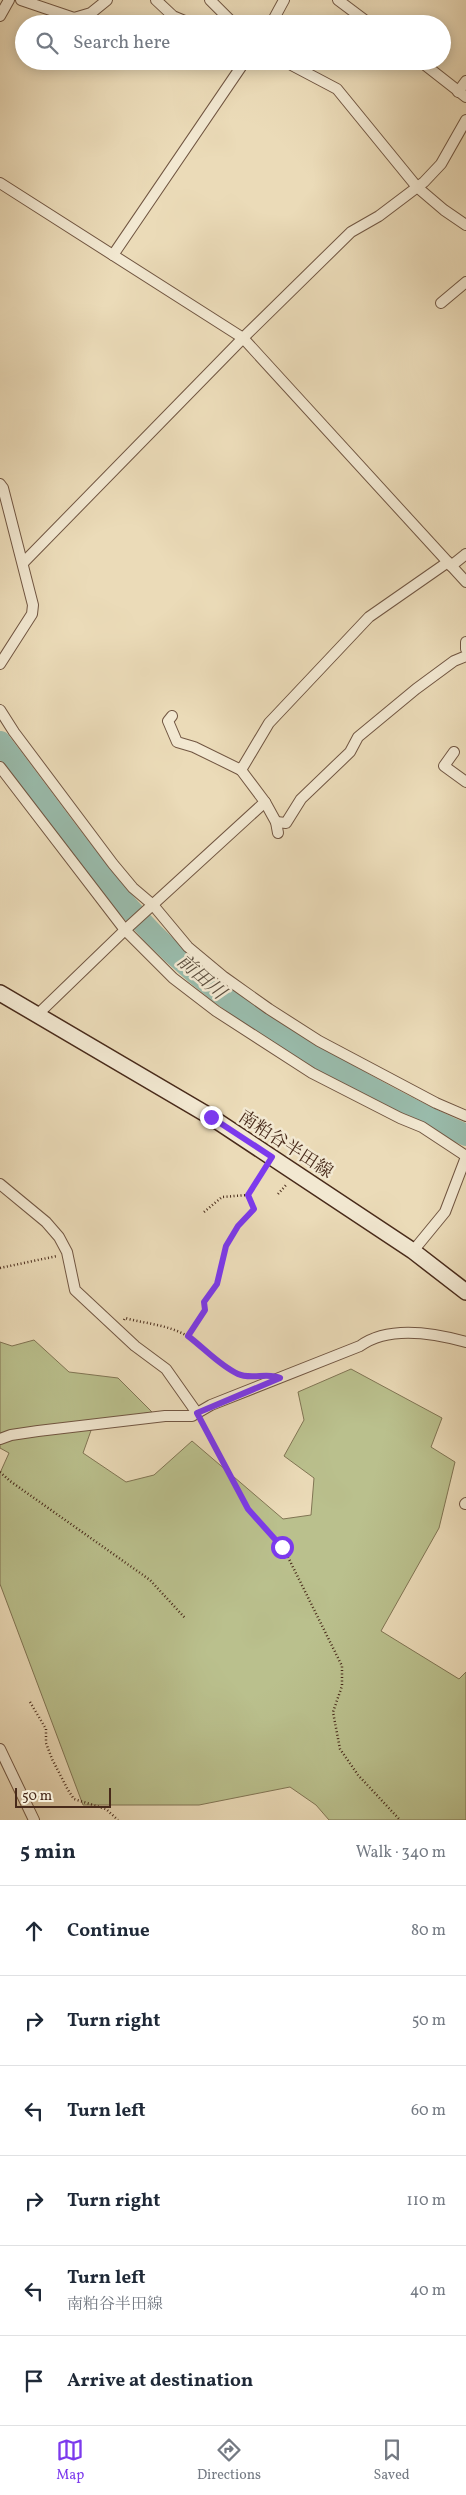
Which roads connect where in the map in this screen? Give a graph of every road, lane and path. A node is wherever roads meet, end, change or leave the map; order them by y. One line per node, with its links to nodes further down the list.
1 (9, 0): 14 (street)
2 (21, 0): 8 (street)
3 (107, 0): 9 (street)
4 (156, 0): 10 (street)
5 (210, 0): 11 (street)
6 (284, 0): 12 (street)
7 (338, 0): 13 (street)
8 (65, 15)
9 (84, 15)
10 (172, 15)
11 (225, 15)
12 (275, 15)
13 (358, 15)
14 (0, 16)
15 (239, 70): 24 (street)
16 (302, 70): 22 (street)
17 (431, 70): 19 (street)
18 (466, 81): 19 (street)
19 (462, 95)
20 (466, 120): 22 (street)
21 (0, 183): 24 (street)
22 (417, 186): 23 (street); 27 (street)
23 (466, 225)
24 (113, 255): 27 (street)
25 (466, 282): 26 (street)
26 (441, 303)
27 (243, 338): 30 (street); 31 (street)
28 (0, 484): 30 (street)
29 (466, 554): 31 (street)
30 (23, 563): 36 (street)
31 (450, 564): 32 (street); 41 (street)
32 (466, 582)
33 (466, 642): 34 (street)
34 (466, 649)
35 (466, 656): 44 (street)
36 (0, 664)
37 (0, 710): 46 (street)
38 (172, 716): 41 (street)
39 (454, 752): 42 (street)
40 (0, 767): 47 (street)
41 (241, 770): 43 (street)
42 (466, 782)
43 (265, 802): 44 (street); 46 (street)
44 (276, 822): 45 (street)
45 (278, 833)
46 (150, 907): 47 (street); 50 (street)
47 (128, 928): 49 (street); 52 (street)
48 (0, 993): 49 (main road, 南粕谷半田線)
49 (37, 1015): 51 (main road, 南粕谷半田線)
50 (466, 1116)
51 (272, 1157): 54 (path); 56 (main road, 南粕谷半田線)
52 (466, 1157): 56 (street)
53 (0, 1184): 57 (street)
54 (248, 1195): 55 (path); 61 (path)
55 (204, 1212)
56 (413, 1251): 59 (main road, 南粕谷半田線)
57 (67, 1252): 58 (path); 60 (street)
58 (0, 1268)
59 (466, 1292)
60 (118, 1330): 61 (path); 64 (street)
61 (188, 1336): 63 (path)
62 (466, 1342): 64 (street)
63 (254, 1378)
64 (197, 1413): 65 (street); 72 (path)
65 (0, 1440)
66 (0, 1472): 67 (path)
67 (185, 1618)
68 (30, 1702): 71 (path)
69 (0, 1749): 70 (street)
70 (34, 1820)
71 (118, 1820)
72 (400, 1820)

